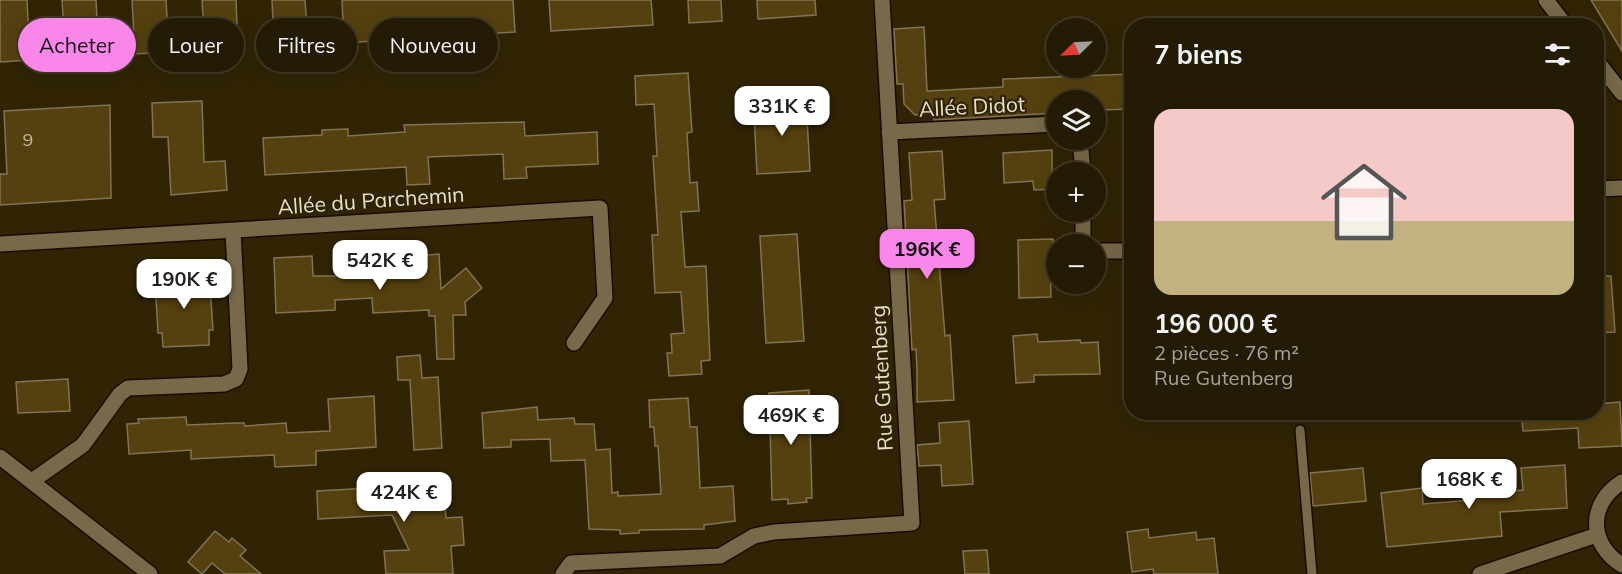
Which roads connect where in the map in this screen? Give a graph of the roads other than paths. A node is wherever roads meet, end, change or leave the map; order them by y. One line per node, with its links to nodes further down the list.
1 (882, 0): 7 (street, Rue Gutenberg)
2 (1546, 0): 3 (street)
3 (1560, 18)
4 (1604, 70): 5 (street)
5 (1622, 93)
6 (1046, 124): 7 (street, Allée Didot)
7 (889, 132): 22 (street, Rue Gutenberg)
8 (1622, 188): 9 (street)
9 (1604, 189)
10 (233, 231): 11 (street, Allée du Parchemin); 14 (street, Allée du Parchemin); 17 (street)
11 (0, 244)
12 (1106, 250): 13 (street)
13 (1122, 251)
14 (574, 343)
15 (1300, 430): 23 (lane)
16 (0, 457): 17 (street)
17 (32, 481): 21 (street)
18 (1622, 482): 19 (street)
19 (1597, 535): 20 (street); 24 (street)
20 (1622, 565)
21 (150, 574)
22 (563, 574)
23 (1312, 574)
24 (1480, 574)

